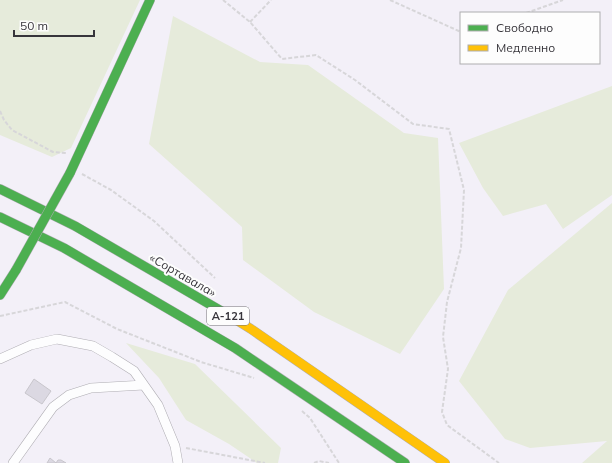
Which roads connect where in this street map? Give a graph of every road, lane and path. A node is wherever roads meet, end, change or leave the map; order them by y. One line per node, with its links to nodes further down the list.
1 (150, 0): 10 (main road)
2 (223, 0): 7 (path)
3 (271, 0): 7 (path)
4 (390, 0): 8 (path)
5 (563, 0): 6 (path)
6 (529, 12)
7 (250, 22): 30 (path)
8 (460, 32)
9 (0, 111): 10 (path)
10 (79, 153): 15 (main road, bridge)
11 (84, 167): 14 (path)
12 (0, 189): 29 (main road, «Сортавала» / А-121)
13 (0, 217): 28 (main road, А-121)
14 (215, 278)
15 (0, 295)
16 (0, 316): 18 (path)
17 (0, 359): 19 (street)
18 (260, 380)
19 (144, 385): 21 (street); 22 (street)
20 (298, 408): 27 (path)
21 (175, 446): 23 (street); 24 (path)
22 (13, 463)
23 (178, 463)
24 (265, 463)
25 (314, 463): 26 (path)
26 (329, 463)
27 (339, 463)
28 (405, 463)
29 (445, 463)
30 (499, 463)

